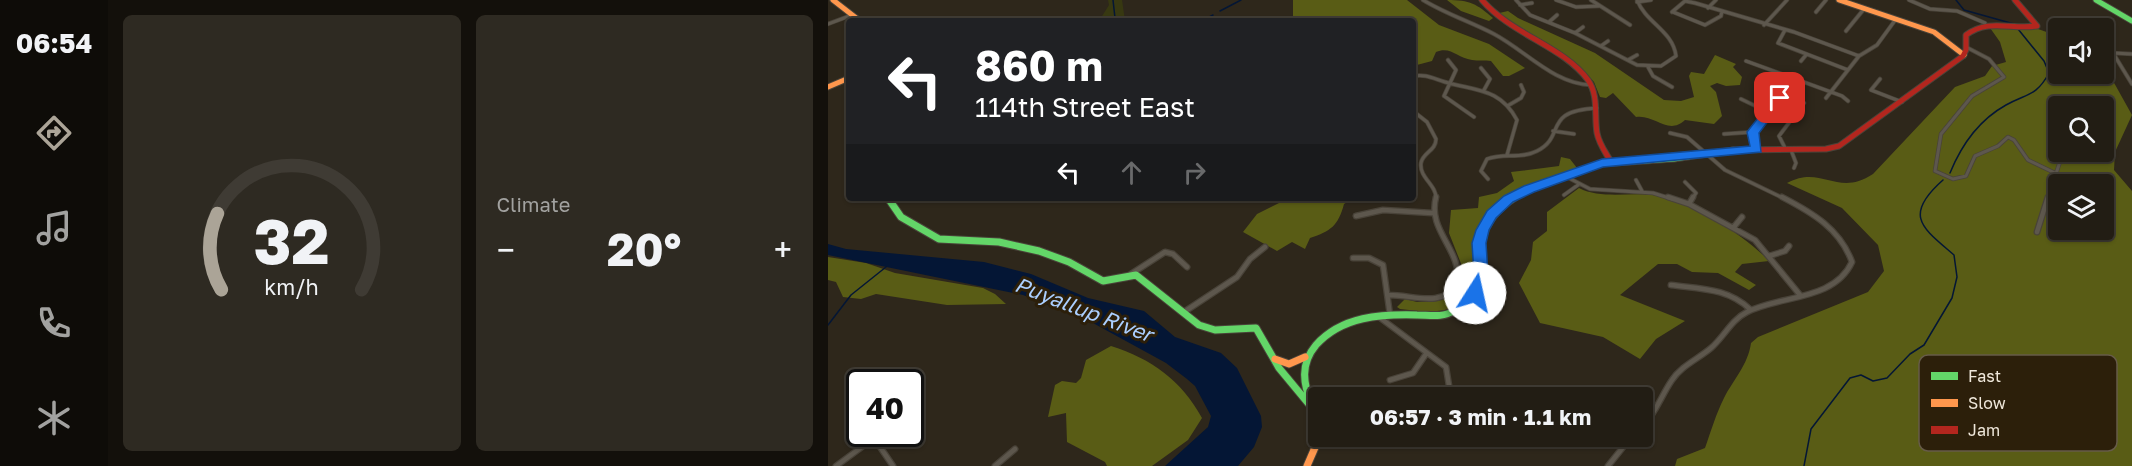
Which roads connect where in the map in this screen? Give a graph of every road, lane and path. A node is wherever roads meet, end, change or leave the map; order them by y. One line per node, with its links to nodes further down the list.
1 (834, 0): 24 (street)
2 (1423, 0): 61 (street)
3 (1482, 0): 61 (street)
4 (1516, 0): 18 (street)
5 (1556, 0): 19 (street)
6 (1591, 0): 19 (street)
7 (1651, 0): 15 (street)
8 (1716, 0): 20 (street)
9 (1787, 0): 33 (street)
10 (1826, 0): 23 (street)
11 (1839, 0): 21 (street)
12 (1909, 0): 30 (street)
13 (2015, 0): 30 (street)
14 (2096, 0): 28 (street)
15 (1637, 1): 50 (street)
16 (1685, 1): 20 (street); 22 (street)
17 (1532, 3): 18 (street)
18 (1520, 5): 29 (street)
19 (1600, 6): 32 (street)
20 (1708, 8): 22 (street)
21 (1864, 9): 27 (street); 36 (street)
22 (1722, 11): 33 (street)
23 (1816, 12)
24 (852, 15): 26 (street); 31 (street)
25 (1557, 15): 29 (street)
26 (856, 18)
27 (1896, 19): 44 (street); 45 (street)
28 (2132, 21)
29 (1549, 22): 37 (street)
30 (1985, 23): 40 (street)
31 (828, 24)
32 (1630, 25)
33 (1764, 25): 35 (street)
34 (1583, 27): 37 (street)
35 (1785, 30): 43 (street); 45 (street)
36 (1846, 31)
37 (1575, 33): 39 (street)
38 (1608, 41): 39 (street)
39 (1601, 46): 47 (street)
40 (1966, 47): 44 (street); 89 (street)
41 (2132, 54): 53 (street)
42 (1637, 55): 47 (street)
43 (1806, 55): 49 (street); 52 (street)
44 (1964, 55): 70 (street)
45 (1859, 56): 52 (street)
46 (1448, 60): 58 (street)
47 (1627, 60): 50 (street)
48 (1746, 61): 66 (street)
49 (1801, 61)
50 (1648, 67): 63 (street)
51 (1481, 68): 65 (street)
52 (1848, 70): 66 (street)
53 (2125, 72): 54 (street); 59 (street)
54 (2132, 72)
55 (1416, 76): 58 (street)
56 (846, 79): 62 (street)
57 (1880, 79): 70 (street)
58 (1449, 83): 65 (street); 76 (street)
59 (2132, 84)
60 (1521, 85): 72 (street)
61 (1592, 85): 73 (street)
62 (828, 87)
63 (1672, 87)
64 (1768, 87): 74 (street)
65 (1484, 90): 72 (street)
66 (1830, 92): 67 (street); 69 (street)
67 (1826, 98)
68 (1741, 99): 74 (street)
69 (1848, 101)
70 (1902, 102): 83 (street)
71 (1804, 103): 83 (street)
72 (1509, 105): 85 (street)
73 (1598, 108): 77 (street); 86 (street)
74 (1768, 112): 78 (street)
75 (1416, 113): 99 (street)
76 (1474, 117)
77 (1553, 131): 80 (street); 85 (street)
78 (1753, 132): 81 (street); 82 (street)
79 (1670, 133): 84 (street)
80 (1574, 134)
81 (1724, 134)
82 (1756, 149): 83 (street); 84 (street)
83 (1789, 150): 88 (street)
84 (1708, 154): 86 (street); 111 (street)
85 (1507, 155): 91 (street)
86 (1611, 162): 90 (street)
87 (2059, 162): 89 (street)
88 (1794, 168)
89 (2055, 173): 103 (street)
90 (1565, 176): 94 (street); 115 (street)
91 (1488, 179)
92 (1636, 180): 95 (street)
93 (1685, 182): 98 (street)
94 (1578, 185): 95 (street); 96 (street)
95 (1642, 191): 98 (street)
96 (1564, 195)
97 (890, 201): 109 (street)
98 (1689, 204): 102 (street)
99 (1432, 213): 100 (street); 112 (street)
100 (1356, 216)
101 (1742, 217): 102 (street)
102 (1733, 228): 106 (street)
103 (2037, 232)
104 (1789, 246): 106 (street)
105 (1265, 247): 114 (street)
106 (1769, 256): 111 (street)
107 (1353, 258): 112 (street)
108 (1187, 267): 109 (street)
109 (1131, 274): 114 (street)
110 (1671, 285): 113 (street)
111 (1800, 295): 113 (street)
112 (1389, 296): 115 (street)
113 (1751, 310): 124 (street)
114 (1184, 312): 119 (street)
115 (1390, 316): 116 (street)
116 (1379, 317): 117 (street); 118 (street)
117 (1308, 353): 119 (street); 122 (street)
118 (1426, 354): 120 (street); 121 (street)
119 (1274, 359): 123 (street)
120 (1389, 380)
121 (1450, 387)
122 (1308, 393)
123 (1308, 401)
124 (1653, 416)
125 (1315, 447): 131 (street)
126 (1623, 447): 132 (street)
127 (1016, 449): 130 (street)
128 (836, 466): 129 (street)
129 (893, 466)
130 (995, 466)
131 (1307, 466)
132 (1608, 466)

